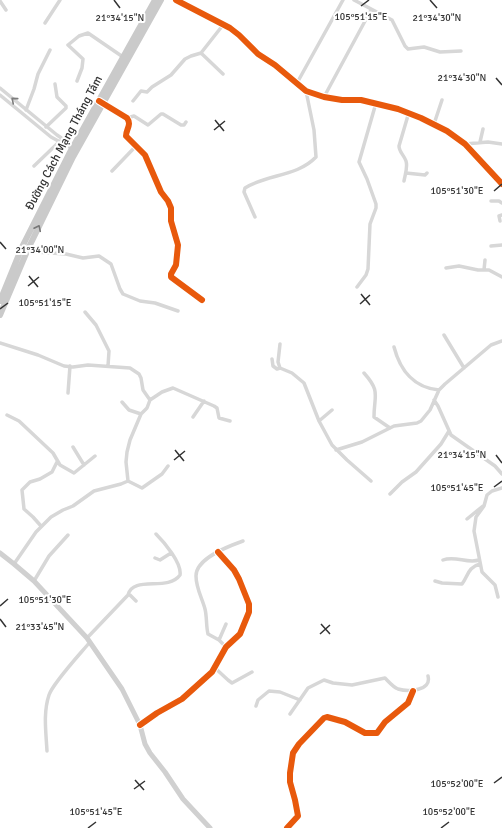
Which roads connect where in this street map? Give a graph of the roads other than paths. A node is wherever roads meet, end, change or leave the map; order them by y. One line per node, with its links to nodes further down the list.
1 (60, 0): 10 (street)
2 (155, 0): 15 (main road, Đường Cách Mạng Tháng Tám)
3 (161, 0): 26 (main road, Đường Cách Mạng Tháng Tám)
4 (176, 0): 11 (street)
5 (343, 0): 18 (street)
6 (354, 0): 9 (street)
7 (0, 1): 8 (street)
8 (6, 10)
9 (371, 10): 13 (street); 23 (street)
10 (45, 23)
11 (223, 24): 14 (street); 18 (street)
12 (50, 50): 28 (street)
13 (462, 51)
14 (201, 53): 16 (street); 25 (street)
15 (123, 57): 17 (street); 26 (main road, Đường Cách Mạng Tháng Tám)
16 (223, 74)
17 (77, 81)
18 (297, 83): 21 (street)
19 (55, 84): 33 (street)
20 (0, 89): 28 (street, one-way to 20)
21 (306, 90): 23 (street); 50 (street)
22 (0, 96): 35 (street)
23 (324, 97): 27 (street)
24 (442, 100): 32 (street)
25 (133, 101)
26 (101, 102): 30 (street); 40 (main road, Đường Cách Mạng Tháng Tám)
27 (376, 103): 29 (street); 59 (street)
28 (26, 110): 33 (street)
29 (409, 112): 32 (street); 43 (street)
30 (127, 118): 31 (street); 39 (street)
31 (186, 122)
32 (434, 124): 37 (street)
33 (46, 127): 35 (street)
34 (483, 129): 36 (street)
35 (59, 140): 40 (street); 41 (street)
36 (480, 142): 37 (street); 38 (street)
37 (465, 144): 46 (street)
38 (502, 144)
39 (136, 146): 42 (street); 60 (street)
40 (75, 149): 54 (main road, Đường Cách Mạng Tháng Tám)
41 (34, 166)
42 (112, 171)
43 (406, 173): 44 (street); 45 (street)
44 (427, 173)
45 (404, 181)
46 (502, 184)
47 (491, 201): 48 (street)
48 (502, 203)
49 (502, 215): 51 (street)
50 (255, 217)
51 (500, 221)
52 (502, 245): 53 (street)
53 (491, 246)
54 (25, 248): 61 (main road, Đường Cách Mạng Tháng Tám); 62 (street); 64 (main road, Đường Cách Mạng Tháng Tám)
55 (485, 260): 57 (street)
56 (446, 268): 57 (street)
57 (484, 270): 58 (street)
58 (502, 277)
59 (357, 288)
60 (202, 300)
61 (0, 301)
62 (178, 311)
63 (85, 312): 72 (street)
64 (0, 315)
65 (444, 335): 74 (street)
66 (502, 341): 74 (street)
67 (0, 343): 71 (street)
68 (280, 344): 73 (street)
69 (394, 347): 76 (street)
70 (272, 359): 73 (street)
71 (70, 366): 72 (street); 77 (street)
72 (108, 366): 78 (street)
73 (280, 368): 87 (street)
74 (464, 368): 76 (street)
75 (364, 373): 88 (street)
76 (439, 390): 79 (street)
77 (68, 393)
78 (150, 400): 81 (street); 83 (street)
79 (434, 400): 88 (street); 89 (street)
80 (122, 402): 83 (street)
81 (204, 402): 85 (street); 86 (street)
82 (332, 410): 87 (street)
83 (141, 414): 97 (street)
84 (7, 415): 93 (street)
85 (193, 417)
86 (230, 421)
87 (319, 421): 91 (street)
88 (390, 428): 91 (street)
89 (449, 431): 96 (street); 100 (street)
90 (73, 447): 94 (street)
91 (336, 450): 98 (street)
92 (95, 456): 94 (street)
93 (57, 462): 94 (street); 103 (street)
94 (84, 465)
95 (168, 466): 97 (street)
96 (502, 474)
97 (128, 481): 103 (street)
98 (371, 481)
99 (502, 488): 101 (street)
100 (390, 494)
101 (484, 506): 102 (street); 112 (street)
102 (466, 519)
103 (41, 526): 113 (street)
104 (156, 534): 109 (street)
105 (68, 535): 114 (street)
106 (243, 541): 107 (street)
107 (218, 552): 121 (street); 122 (street)
108 (0, 553): 113 (main road)
109 (171, 553): 110 (street); 116 (street)
110 (155, 558)
111 (443, 560): 112 (street)
112 (480, 562): 115 (street); 117 (street)
113 (14, 564): 114 (main road)
114 (34, 581): 120 (main road)
115 (435, 581)
116 (128, 595): 118 (street); 120 (street)
117 (498, 597)
118 (136, 601)
119 (226, 624): 121 (street)
120 (89, 640): 130 (main road); 131 (street)
121 (219, 640): 122 (street)
122 (226, 647): 123 (street)
123 (214, 668): 124 (street); 130 (street)
124 (252, 672)
125 (428, 676): 126 (street)
126 (413, 691): 127 (street); 133 (street)
127 (300, 700): 128 (street); 129 (street)
128 (256, 706)
129 (290, 714)
130 (140, 725): 132 (main road)
131 (47, 751)
132 (210, 828)
133 (287, 828)

